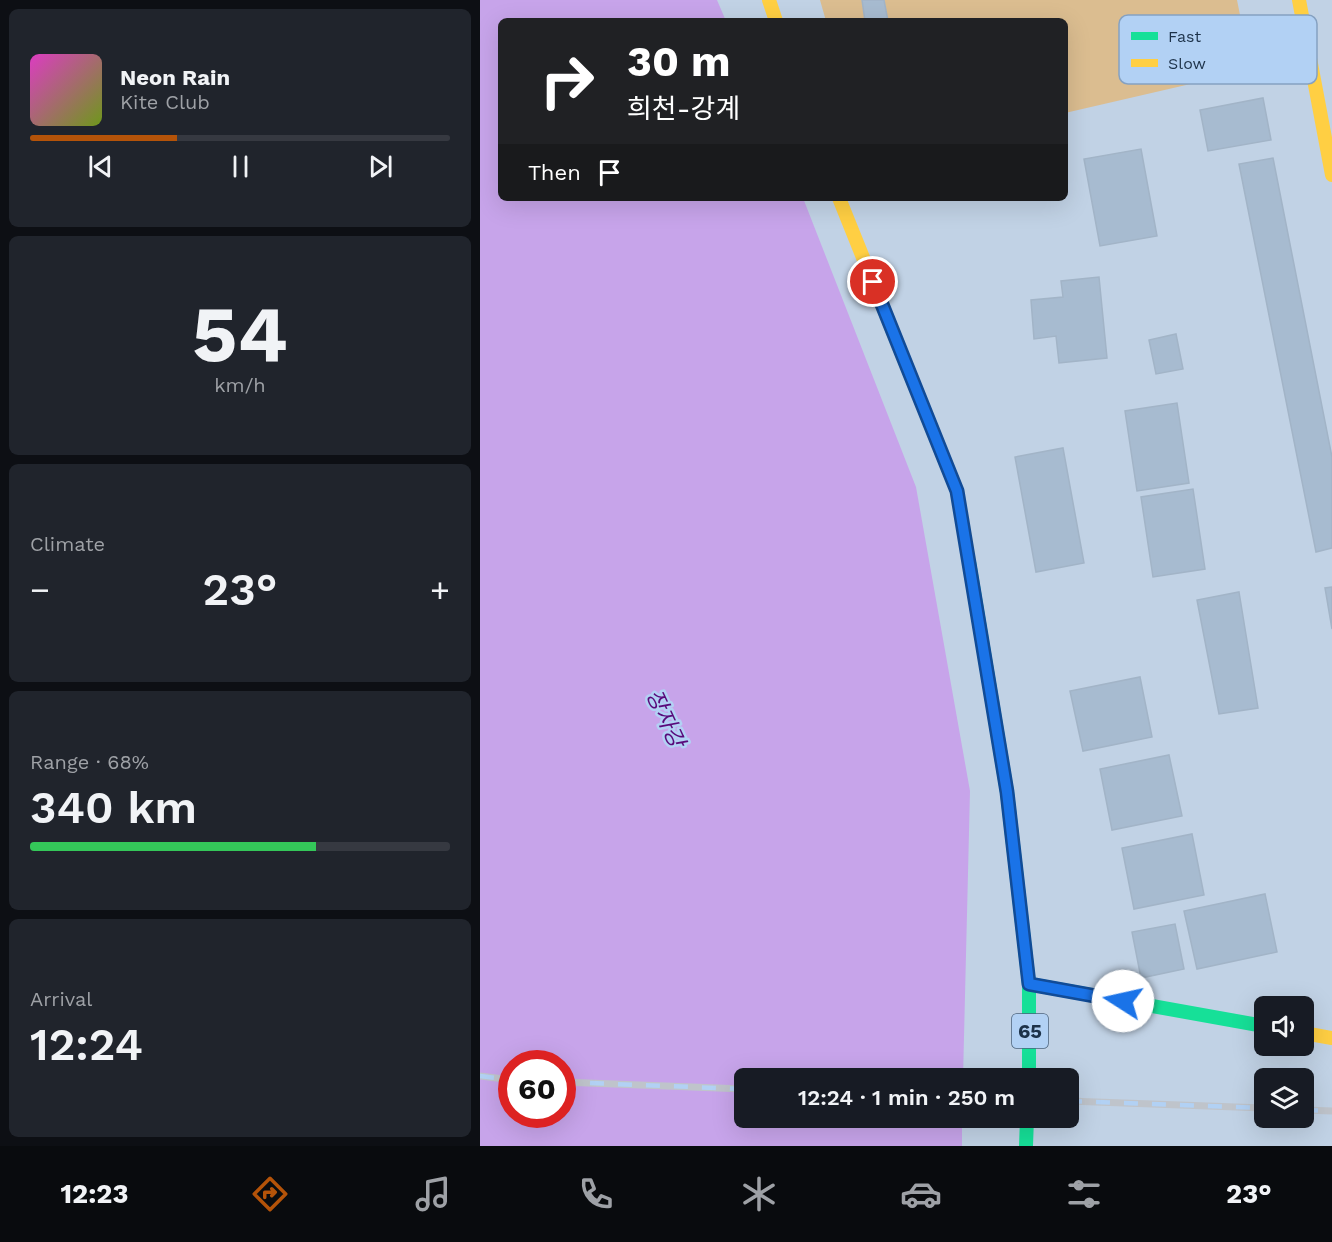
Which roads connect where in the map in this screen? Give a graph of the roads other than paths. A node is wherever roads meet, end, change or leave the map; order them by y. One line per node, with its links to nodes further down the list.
1 (769, 0): 4 (main road)
2 (1299, 0): 3 (main road)
3 (1302, 15)
4 (775, 18)
5 (1315, 84): 6 (main road)
6 (1332, 175)
7 (840, 201): 8 (main road)
8 (1029, 984): 9 (main road, 65); 12 (main road, 65)
9 (1254, 1024)
10 (1314, 1035): 11 (main road)
11 (1332, 1038)
12 (1029, 1068)
13 (1027, 1128): 14 (main road)
14 (1026, 1146)

